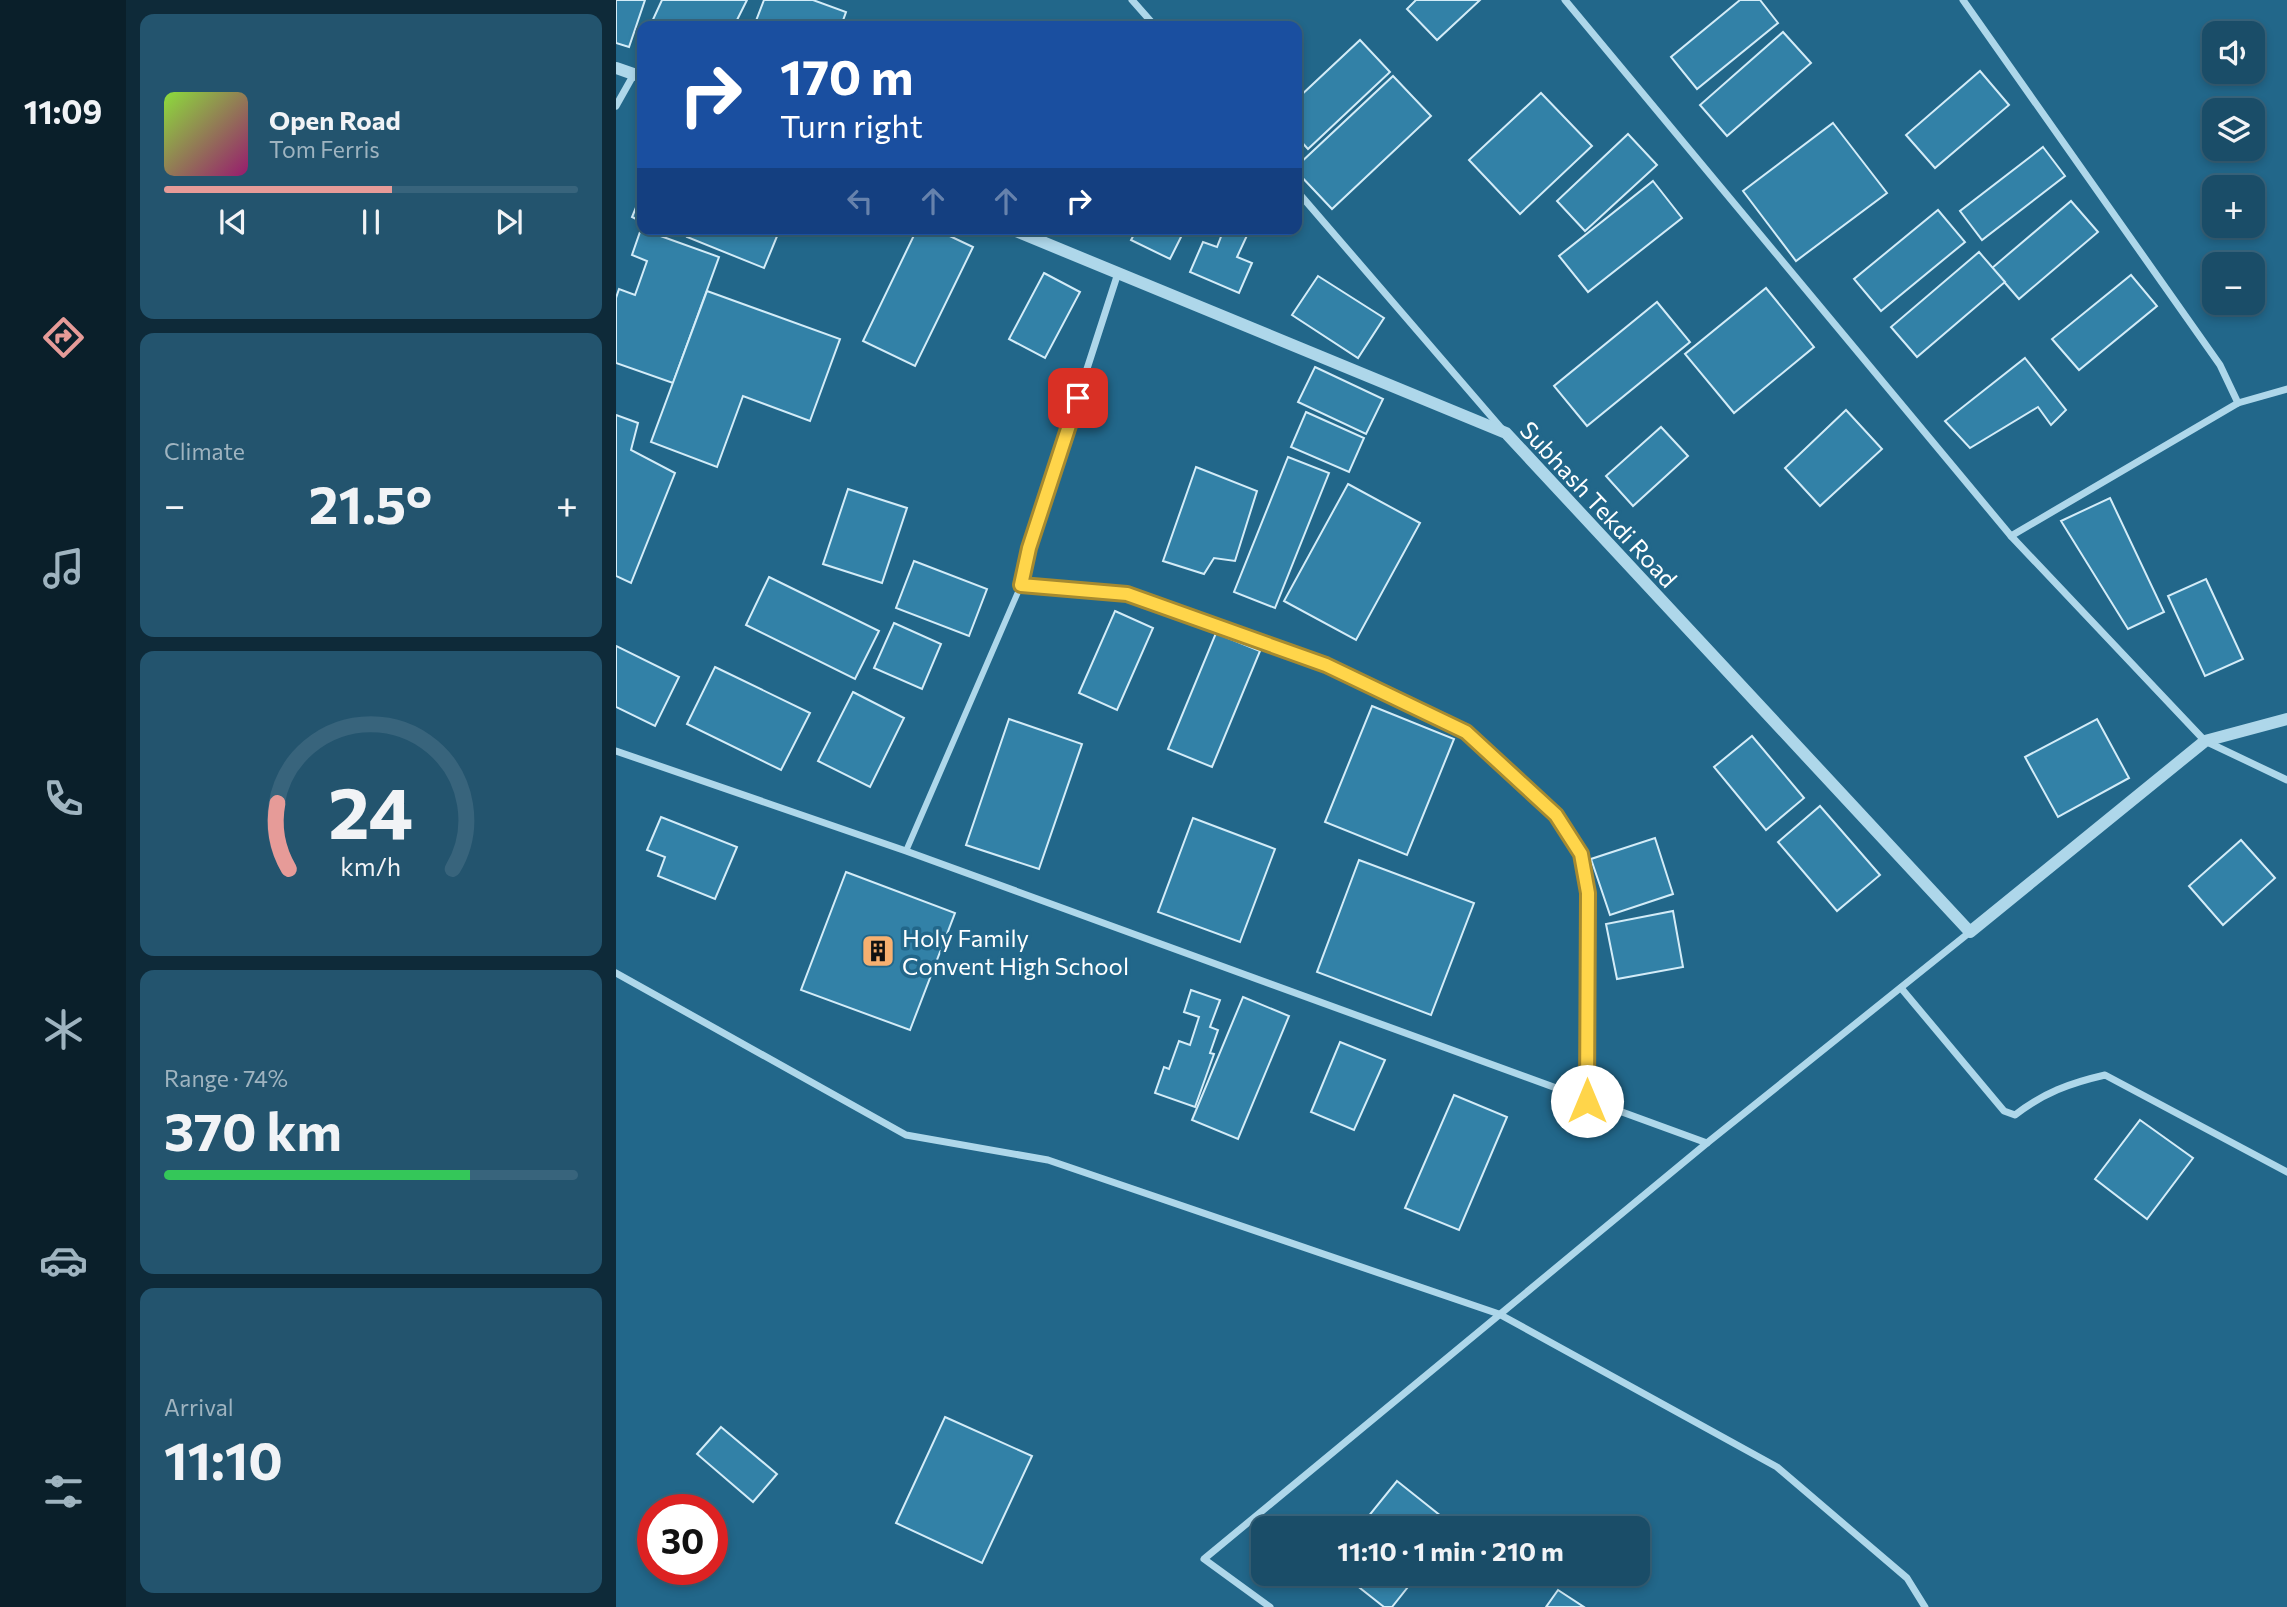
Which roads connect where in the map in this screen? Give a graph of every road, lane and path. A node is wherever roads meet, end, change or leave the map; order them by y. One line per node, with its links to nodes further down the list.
1 (1132, 0): 4 (street)
2 (1565, 0): 15 (street)
3 (1963, 0): 13 (street)
4 (1151, 21)
5 (616, 68): 6 (street)
6 (637, 75)
7 (637, 76): 8 (street)
8 (616, 106)
9 (1302, 197): 14 (street)
10 (1026, 235): 11 (street, Subhash Tekdi Road)
11 (1118, 273): 14 (street, Subhash Tekdi Road); 16 (street)
12 (2287, 389): 13 (street)
13 (2238, 403): 15 (street)
14 (1506, 433): 22 (street, Subhash Tekdi Road)
15 (2011, 536): 18 (street)
16 (1021, 585): 21 (street); 25 (street)
17 (2287, 719): 18 (street)
18 (2205, 741): 20 (street); 22 (street)
19 (616, 751): 21 (street)
20 (2287, 780)
21 (906, 851): 25 (street)
22 (1970, 932): 24 (street)
23 (616, 973): 28 (street)
24 (1901, 988): 26 (street); 27 (street)
25 (1587, 1101): 26 (street)
26 (1707, 1143): 28 (street)
27 (2287, 1172)
28 (1499, 1314): 29 (street); 30 (street)
29 (1270, 1607)
30 (1925, 1607)

